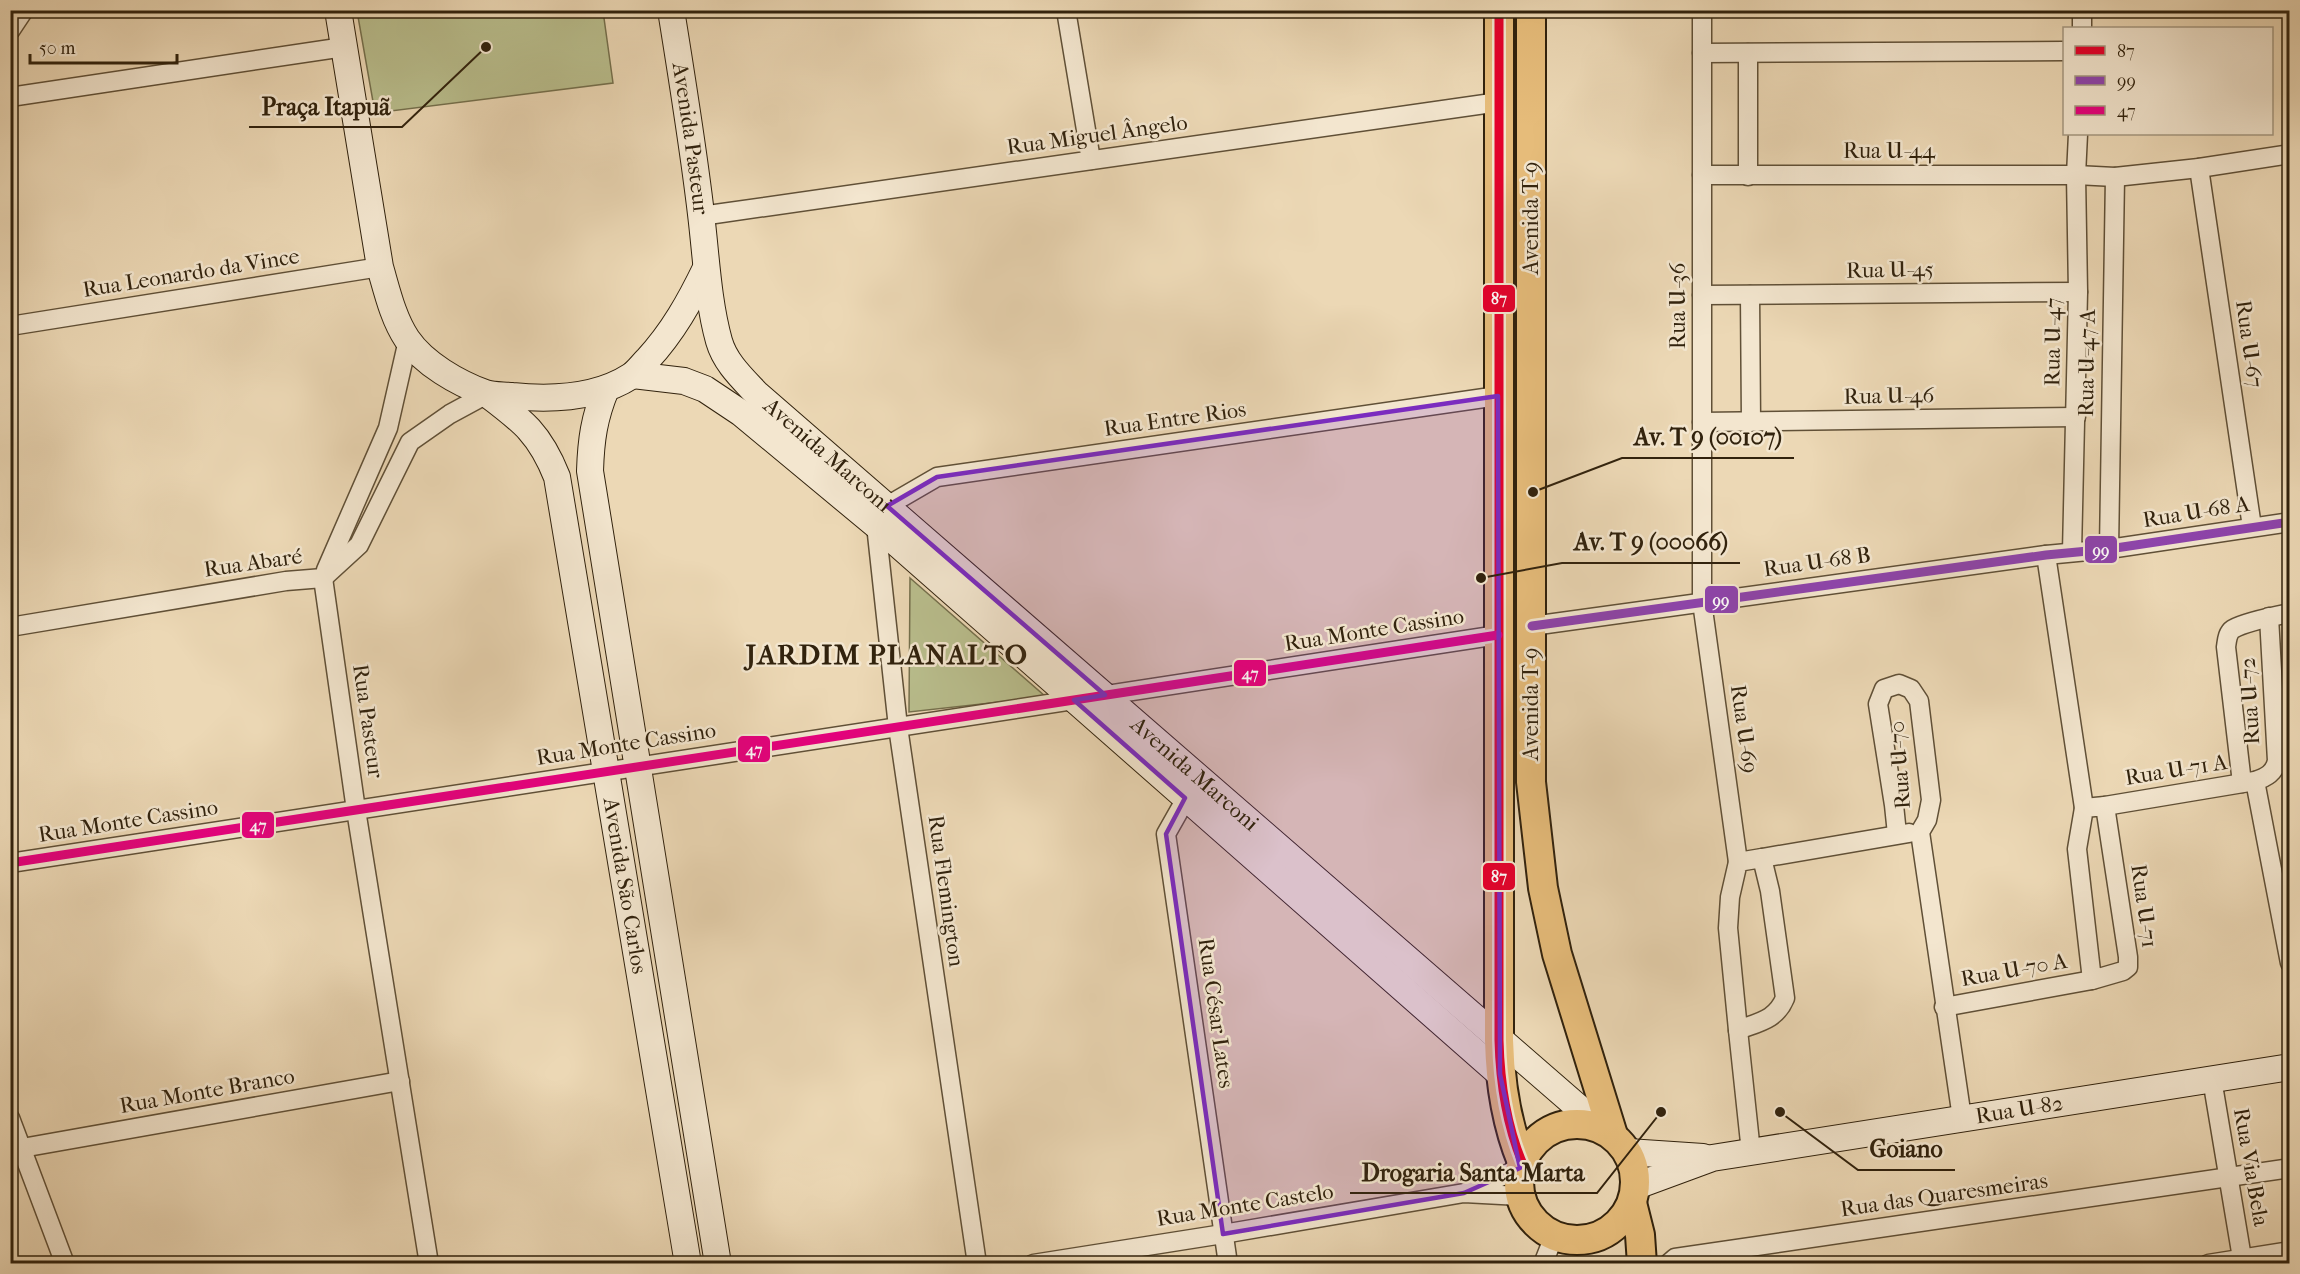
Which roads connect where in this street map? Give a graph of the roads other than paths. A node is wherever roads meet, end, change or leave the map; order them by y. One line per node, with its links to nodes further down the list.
1 (24, 10): 10 (street)
2 (338, 10): 11 (main road)
3 (671, 10): 25 (main road, Avenida Pasteur)
4 (1066, 10): 19 (street)
5 (1499, 10): 16 (main road, Avenida T-9)
6 (1531, 10): 55 (main road, Avenida T-9)
7 (1702, 10): 13 (street, Rua U-36)
8 (2082, 10): 9 (street)
9 (2082, 27)
10 (10, 31)
11 (344, 47): 15 (street); 26 (main road)
12 (2063, 51): 14 (street)
13 (1702, 53): 14 (street); 21 (street, Rua U-36)
14 (1748, 53): 23 (street)
15 (10, 97)
16 (1499, 102): 19 (street, Rua Miguel Ângelo); 36 (main road, Avenida T-9)
17 (2078, 135): 22 (street, Rua U-47)
18 (2289, 154): 20 (street, Rua U-44)
19 (1091, 160): 25 (street, Rua Miguel Ângelo)
20 (2199, 168): 24 (street, Rua U-44); 47 (street, Rua U-67)
21 (1702, 175): 23 (street, Rua U-44); 29 (street, Rua U-36)
22 (2076, 175): 23 (street, Rua U-44); 24 (street, Rua U-44); 28 (street, Rua U-47)
23 (1748, 176)
24 (2115, 177): 48 (street, Rua U-47 A)
25 (701, 216): 27 (main road, Avenida Pasteur)
26 (380, 267): 31 (street, Rua Leonardo da Vince); 32 (main road)
27 (706, 268): 33 (main road); 37 (main road, Avenida Marconi)
28 (2078, 292): 30 (street, Rua U-45); 38 (street, Rua U-47)
29 (1702, 295): 30 (street, Rua U-45); 39 (street, Rua U-36)
30 (1750, 295): 40 (street)
31 (10, 326)
32 (408, 340): 35 (main road); 41 (street, Rua Abaré)
33 (633, 375): 34 (main road); 37 (main road, Avenida Marconi)
34 (606, 389): 35 (main road); 43 (main road, Avenida São Carlos)
35 (487, 394): 42 (street); 44 (main road, Avenida São Carlos)
36 (1498, 396): 45 (street, Rua Entre Rios); 57 (main road, Avenida T-9)
37 (748, 403): 45 (main road, Avenida Marconi)
38 (2076, 417): 40 (street, Rua U-46); 49 (street, Rua U-47)
39 (1702, 422): 40 (street, Rua U-46); 52 (street, Rua U-36)
40 (1751, 422)
41 (388, 428): 42 (street); 51 (street, Rua Abaré)
42 (411, 442): 51 (street)
43 (590, 471): 44 (main road); 61 (main road, Avenida São Carlos)
44 (557, 477): 62 (main road, Avenida São Carlos)
45 (881, 515): 58 (main road, Avenida Marconi); 59 (main road, Avenida Marconi); 60 (street, Rua Flemington)
46 (2289, 522): 47 (street, Rua U-68 A)
47 (2252, 527): 48 (street, Rua U-68 A)
48 (2109, 549): 49 (street, Rua U-68 B)
49 (2072, 552): 50 (street, Rua U-68 B)
50 (2046, 555): 52 (street, Rua U-68 B); 67 (street)
51 (323, 578): 56 (street, Rua Abaré); 68 (street, Rua Pasteur)
52 (1702, 602): 55 (street, Rua U-68 B); 72 (street, Rua U-69)
53 (2289, 613): 54 (street)
54 (2269, 617): 64 (street, Rua U-72); 64 (street, Rua U-72)
55 (1532, 626): 85 (main road, Avenida T-9)
56 (10, 627)
57 (1498, 635): 58 (street, Rua Monte Cassino); 78 (main road, Avenida T-9)
58 (1105, 695): 59 (street, Rua Monte Cassino); 63 (main road, Avenida Marconi)
59 (1074, 700): 60 (street, Rua Monte Cassino); 65 (main road, Avenida Marconi)
60 (898, 727): 61 (street, Rua Monte Cassino); 102 (street, Rua Flemington)
61 (638, 766): 62 (street, Rua Monte Cassino); 101 (main road, Avenida São Carlos)
62 (604, 771): 68 (street, Rua Monte Cassino); 100 (main road, Avenida São Carlos)
63 (1200, 777): 65 (street, Rua César Lates); 78 (main road, Avenida Marconi)
64 (2249, 782): 66 (street, Rua U-71 A); 74 (street, Rua U-72)
65 (1185, 798): 80 (main road, Avenida Marconi); 94 (street, Rua César Lates)
66 (2104, 806): 67 (street); 75 (street, Rua U-71)
67 (2084, 808): 75 (street)
68 (356, 810): 73 (street, Rua Monte Cassino); 82 (street, Rua Pasteur)
69 (1920, 832): 70 (street); 70 (street, Rua U-70); 76 (street, Rua U-70)
70 (1897, 834): 71 (street)
71 (1762, 858): 72 (street); 77 (street)
72 (1738, 862): 77 (street, Rua U-69)
73 (10, 863)
74 (2289, 963)
75 (2092, 981): 76 (street, Rua U-70 A)
76 (1944, 1007): 84 (street, Rua U-70)
77 (1738, 1030): 87 (street, Rua U-69)
78 (1499, 1040): 80 (main road, Avenida T-9); 85 (main road, Avenida Marconi)
79 (2289, 1067): 81 (main road, Rua U-82)
80 (1500, 1074): 90 (main road, Avenida T-9)
81 (2212, 1079): 84 (main road, Rua U-82); 91 (street, Rua Via Bela)
82 (400, 1081): 86 (street, Rua Monte Branco); 99 (street, Rua Pasteur)
83 (10, 1118): 86 (street)
84 (1962, 1119): 87 (main road, Rua U-82)
85 (1614, 1138): 88 (main road, Rua U-82); 90 (main road); 93 (main road)
86 (22, 1148): 98 (street)
87 (1751, 1152): 88 (main road, Rua U-82)
88 (1712, 1158): 93 (main road, Rua U-82)
89 (2289, 1168): 91 (street, Rua das Quaresmeiras)
90 (1521, 1175): 92 (street, Rua Monte Castelo); 92 (street, Rua Monte Castelo); 95 (main road)
91 (2228, 1178): 97 (street, Rua Via Bela); 108 (street, Rua das Quaresmeiras)
92 (1464, 1193): 94 (street, Rua Monte Castelo)
93 (1634, 1194): 95 (main road); 107 (main road)
94 (1223, 1234): 103 (street, Rua Monte Castelo); 104 (street, Rua César Lates)
95 (1558, 1237): 105 (street); 106 (main road)
96 (2289, 1251): 97 (street)
97 (2242, 1261): 109 (street)
98 (65, 1263)
99 (429, 1263)
100 (688, 1263)
101 (718, 1263)
102 (977, 1263)
103 (1033, 1263)
104 (1228, 1263)
105 (1543, 1263)
106 (1580, 1263)
107 (1642, 1263)
108 (1668, 1263)
109 (2208, 1263)

